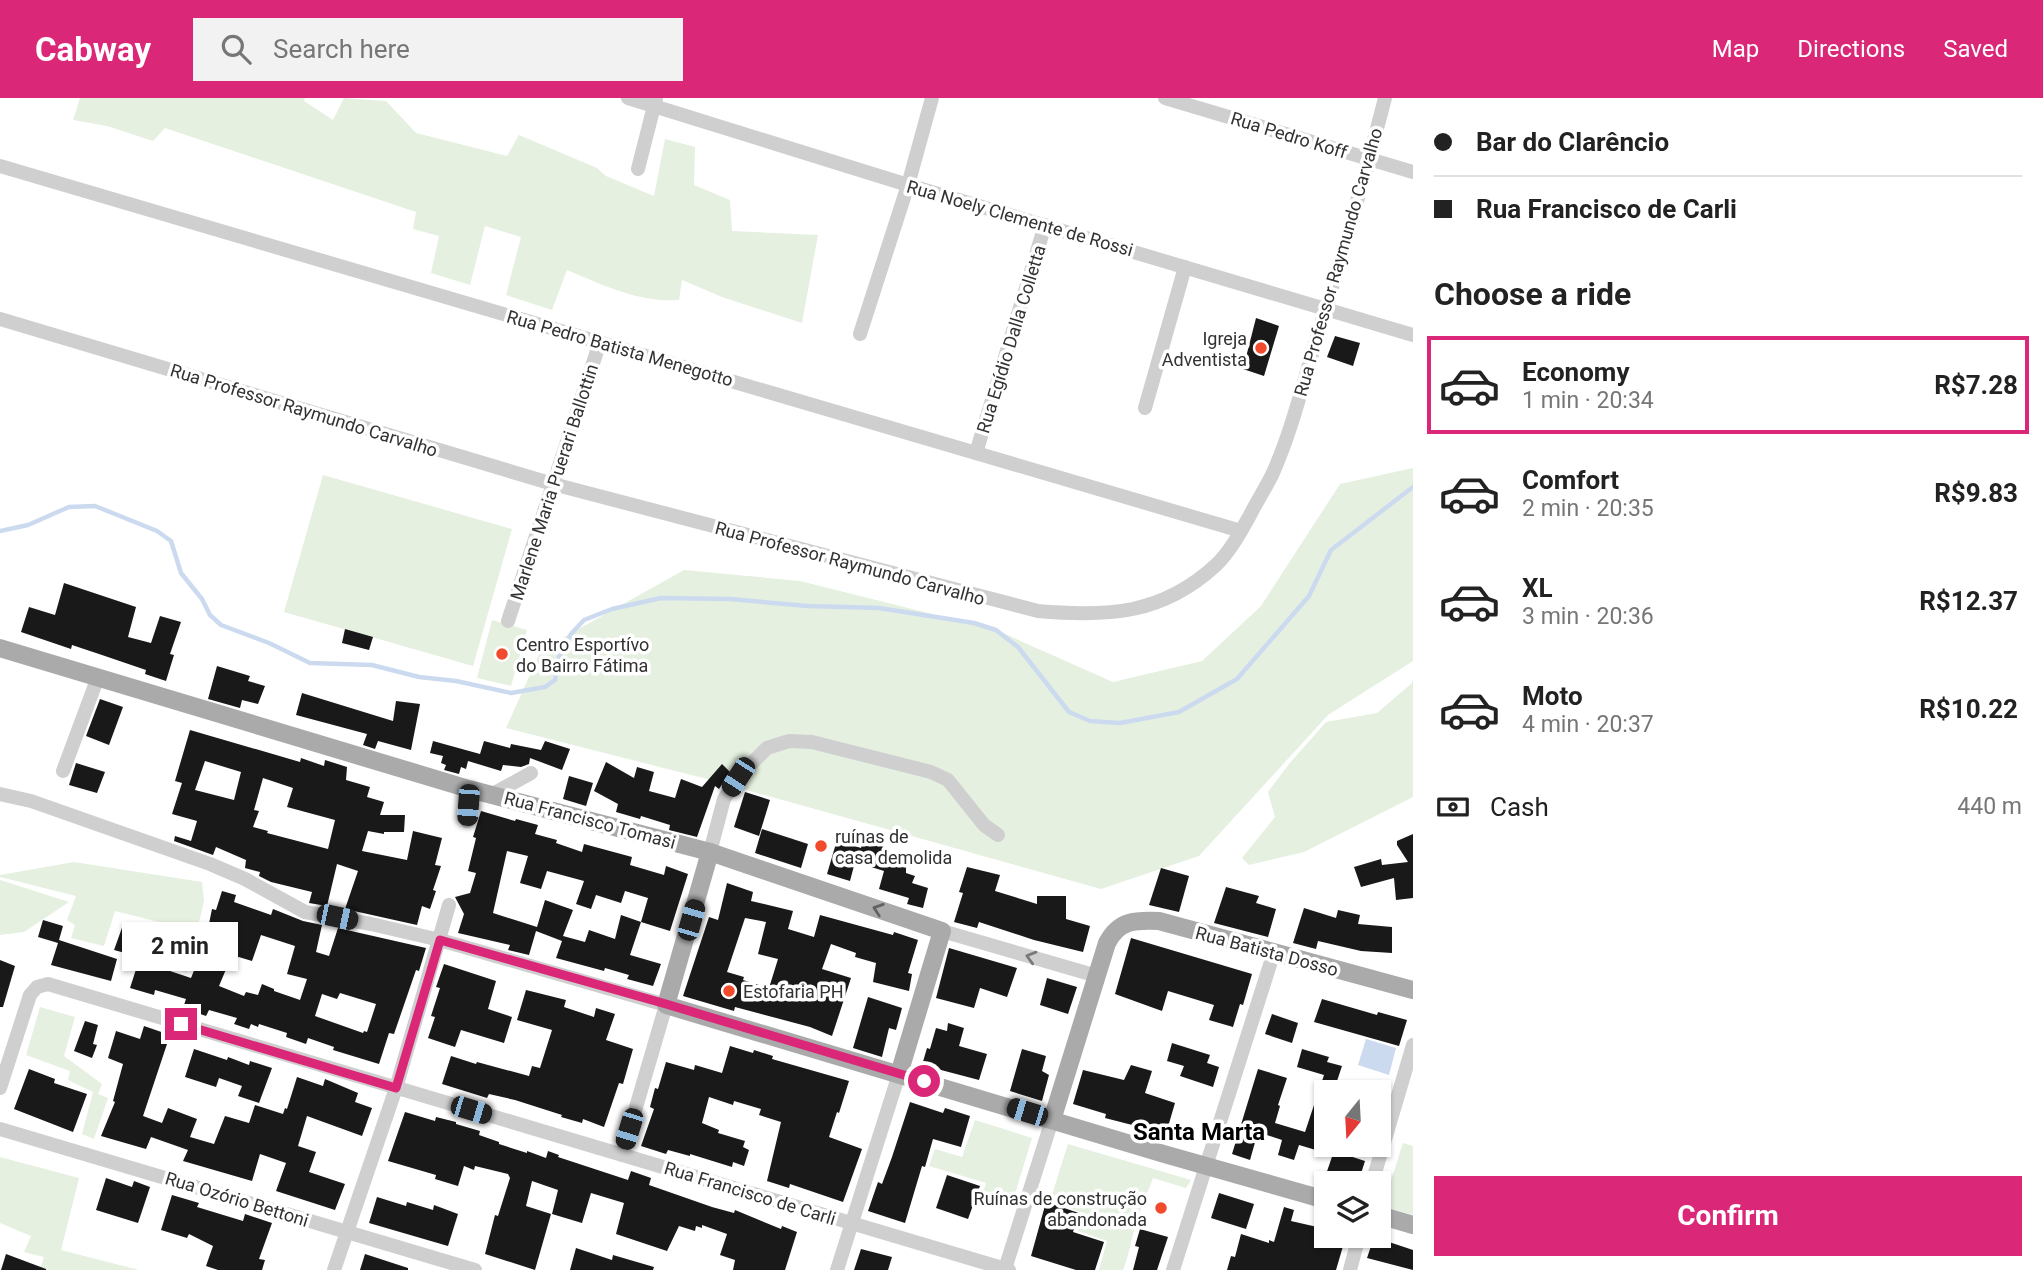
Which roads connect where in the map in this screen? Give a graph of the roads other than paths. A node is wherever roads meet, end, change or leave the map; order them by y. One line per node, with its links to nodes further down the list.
1 (628, 98): 5 (street, Rua Noely Clemente de Rossi)
2 (932, 98): 10 (street)
3 (1165, 98): 6 (street, Rua Pedro Koff)
4 (1385, 98): 6 (street, Rua Professor Raymundo Carvalho)
5 (655, 102): 8 (street); 10 (street, Rua Noely Clemente de Rossi)
6 (1369, 159): 9 (street, Rua Pedro Koff); 13 (street, Rua Professor Raymundo Carvalho)
7 (0, 166): 17 (street, Rua Pedro Batista Menegotto)
8 (638, 169)
9 (1413, 172)
10 (908, 185): 11 (street, Rua Noely Clemente de Rossi); 15 (street)
11 (1045, 225): 12 (street, Rua Noely Clemente de Rossi); 19 (street, Rua Egídio Dalla Colletta)
12 (1185, 267): 13 (street, Rua Noely Clemente de Rossi); 18 (street)
13 (1326, 308): 16 (street, Rua Noely Clemente de Rossi); 21 (street, Rua Professor Raymundo Carvalho)
14 (0, 319): 20 (street, Rua Professor Raymundo Carvalho)
15 (860, 334)
16 (1413, 335)
17 (600, 342): 19 (street, Rua Pedro Batista Menegotto); 20 (street, Marlene Maria Puerari Ballottin)
18 (1144, 408)
19 (976, 453): 21 (street, Rua Pedro Batista Menegotto)
20 (553, 484): 21 (street, Rua Professor Raymundo Carvalho); 22 (street, Marlene Maria Puerari Ballottin)
21 (1241, 531)
22 (508, 621)
23 (0, 648): 24 (main road, Rua Francisco Tomasi)
24 (98, 677): 25 (street); 27 (main road, Rua Francisco Tomasi)
25 (63, 771)
26 (531, 773): 29 (street)
27 (469, 789): 29 (main road, Rua Francisco Tomasi); 30 (street)
28 (0, 794): 35 (street)
29 (491, 795): 32 (main road, Rua Francisco Tomasi)
30 (467, 821)
31 (998, 835): 32 (street)
32 (710, 852): 34 (main road, Rua Francisco Tomasi, one-way to 32); 39 (main road)
33 (449, 905): 35 (street)
34 (942, 931): 37 (street, Rua Francisco Tomasi, one-way to 34); 41 (main road)
35 (440, 940): 39 (street); 43 (street)
36 (1274, 952): 37 (main road, Rua Batista Dosso); 38 (main road, Rua Batista Dosso); 47 (street)
37 (1097, 976): 44 (main road)
38 (1413, 990)
39 (666, 1004): 41 (main road); 46 (street)
40 (1413, 1045): 48 (street)
41 (899, 1073): 44 (main road); 51 (street)
42 (0, 1088): 43 (street, Rua Francisco de Carli)
43 (396, 1088): 46 (street, Rua Francisco de Carli); 53 (street)
44 (1052, 1120): 47 (main road); 55 (street)
45 (0, 1129): 53 (street, Rua Ozório Bettoni)
46 (622, 1155): 51 (street, Rua Francisco de Carli)
47 (1205, 1166): 49 (main road); 59 (street)
48 (1376, 1171)
49 (1314, 1197)
50 (1391, 1219): 52 (main road)
51 (851, 1223): 55 (street, Rua Francisco de Carli); 58 (street)
52 (1413, 1225)
53 (347, 1232): 56 (street); 57 (street, Rua Ozório Bettoni)
54 (1356, 1248): 60 (street)
55 (1007, 1269)
56 (334, 1270)
57 (475, 1270)
58 (836, 1270)
59 (1173, 1270)
60 (1350, 1270)

